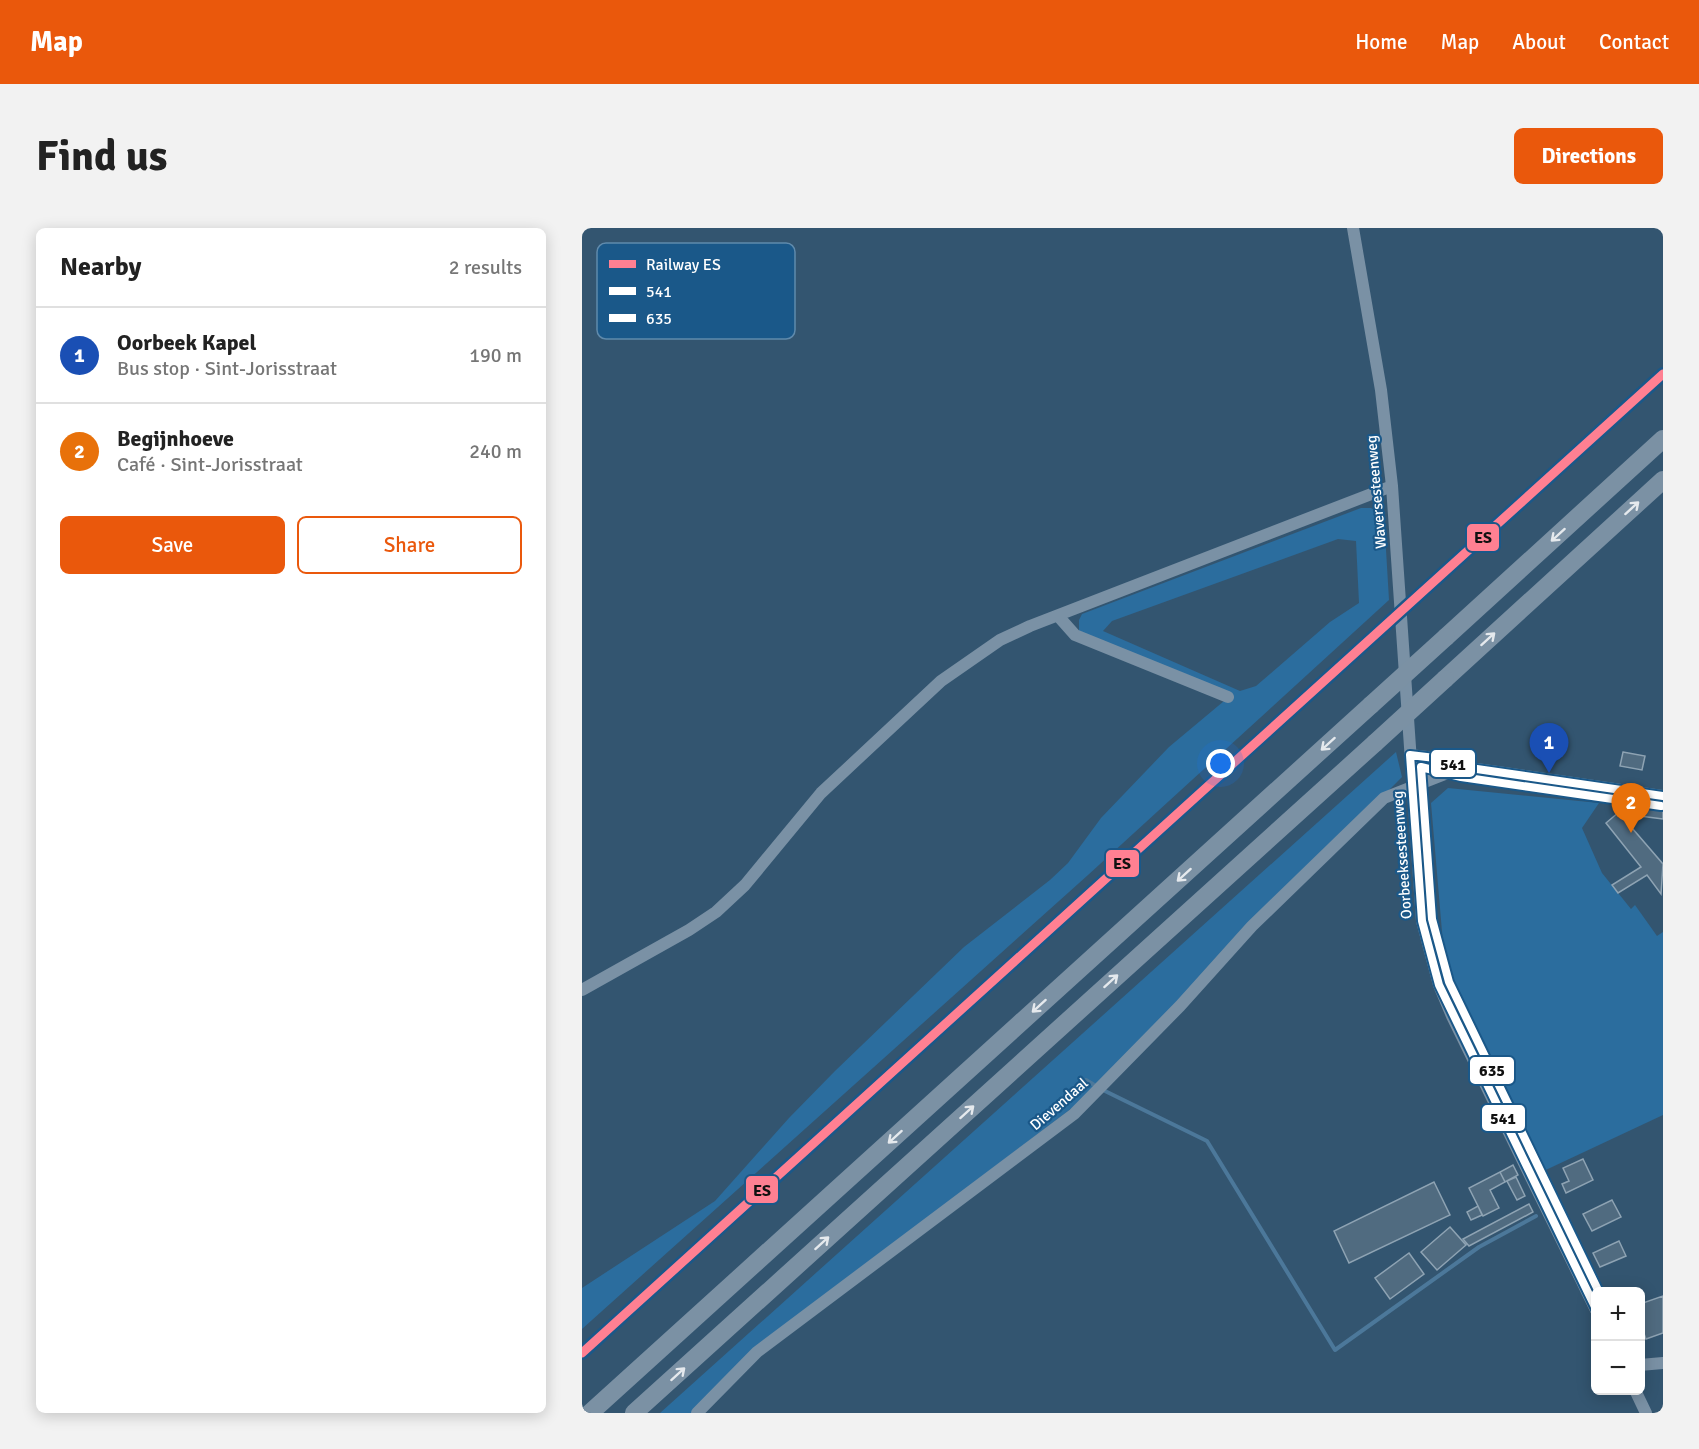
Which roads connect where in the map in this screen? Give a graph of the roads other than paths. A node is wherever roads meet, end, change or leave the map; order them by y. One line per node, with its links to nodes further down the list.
1 (1353, 228): 4 (street, Waversesteenweg)
2 (1663, 439): 16 (highway, one-way to 16, bridge)
3 (1663, 480): 17 (highway, one-way to 3, bridge)
4 (1392, 486): 5 (street); 7 (street, Waversesteenweg)
5 (1059, 617): 6 (street); 11 (street)
6 (1228, 696)
7 (1410, 755): 8 (street); 9 (street, Oorbeeksesteenweg)
8 (1463, 767): 9 (street, Dievendaal); 10 (street)
9 (1412, 785): 12 (street, Oorbeeksesteenweg); 18 (street, Dievendaal)
10 (1663, 796)
11 (582, 990)
12 (1591, 1300)
13 (1663, 1363): 14 (street)
14 (1645, 1365)
15 (1637, 1395): 19 (street)
16 (590, 1413)
17 (634, 1413)
18 (697, 1413)
19 (1646, 1413)

